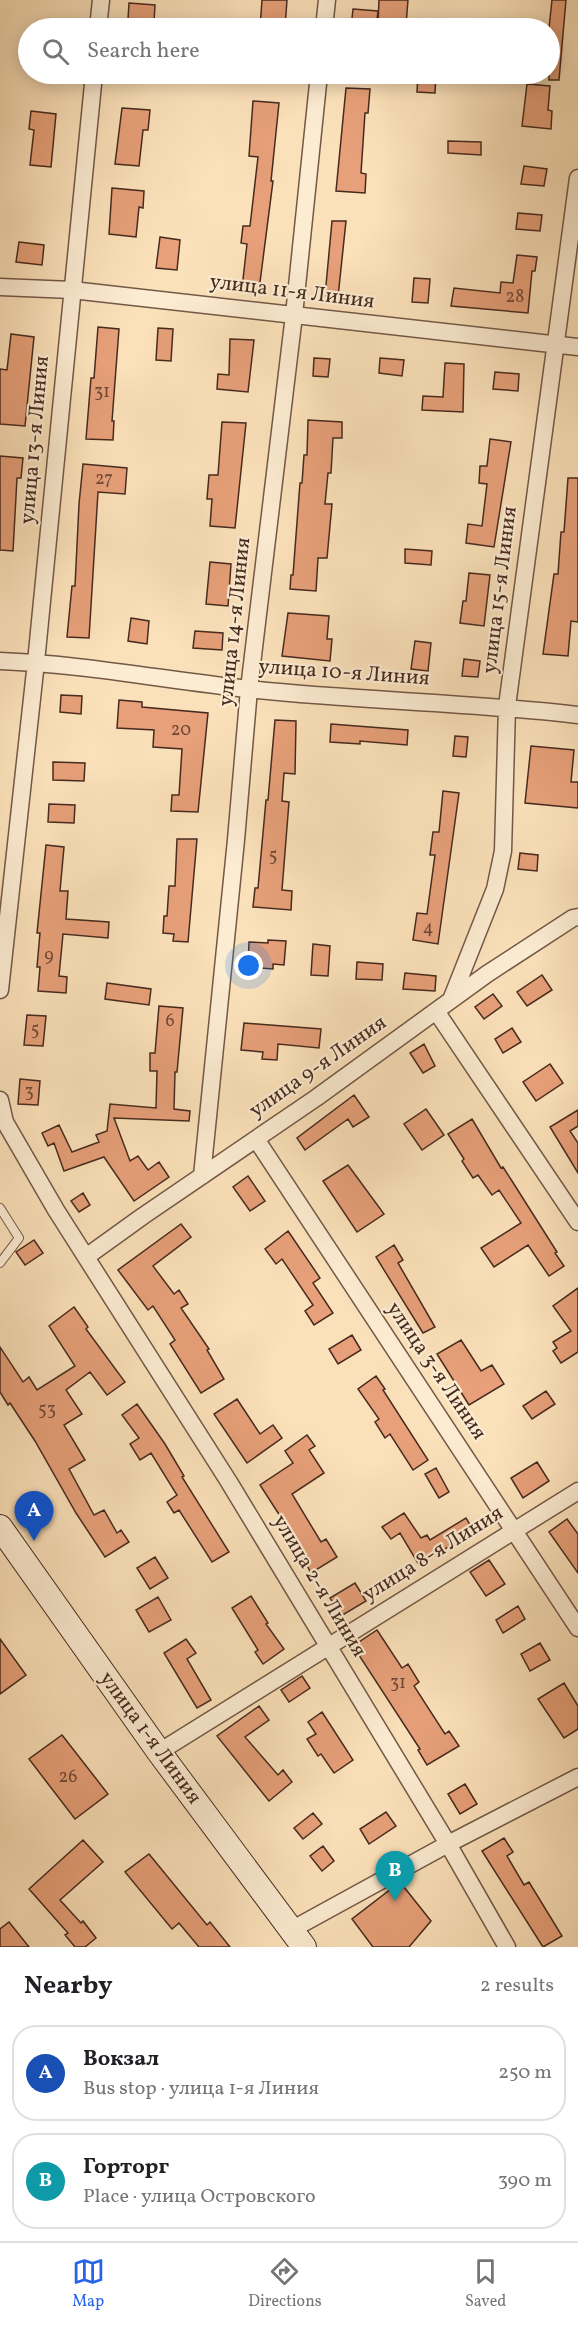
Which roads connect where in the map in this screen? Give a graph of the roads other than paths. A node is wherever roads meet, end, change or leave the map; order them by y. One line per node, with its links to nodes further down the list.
1 (101, 0): 3 (street)
2 (327, 0): 4 (street)
3 (99, 18)
4 (325, 18)
5 (93, 84): 9 (street, улица 13-я Линия)
6 (318, 84): 10 (street, улица 14-я Линия)
7 (578, 178): 11 (street, улица 15-я Линия)
8 (0, 287): 9 (street, улица 11-я Линия)
9 (72, 290): 10 (street, улица 11-я Линия); 14 (street, улица 13-я Линия)
10 (294, 315): 11 (street, улица 11-я Линия); 15 (street, улица 14-я Линия)
11 (554, 345): 12 (street, улица 11-я Линия); 16 (street, улица 15-я Линия)
12 (578, 347)
13 (0, 661): 14 (street, улица 10-я Линия)
14 (36, 662): 15 (street, улица 10-я Линия); 19 (street, улица 13-я Линия)
15 (249, 689): 16 (street, улица 10-я Линия); 25 (street, улица 14-я Линия)
16 (507, 706): 17 (street, улица 10-я Линия); 20 (street, улица 15-я Линия)
17 (578, 715)
18 (578, 917): 20 (street, улица 9-я Линия)
19 (0, 990)
20 (451, 1000): 21 (street, улица 9-я Линия)
21 (436, 1011): 24 (street, улица 9-я Линия); 27 (street)
22 (0, 1100): 23 (street)
23 (3, 1126): 28 (street)
24 (256, 1139): 25 (street, улица 9-я Линия); 32 (street, улица 3-я Линия)
25 (202, 1176): 28 (street, улица 9-я Линия)
26 (0, 1208): 29 (lane)
27 (578, 1222)
28 (85, 1255): 34 (street, улица 2-я Линия)
29 (0, 1263)
30 (578, 1491): 32 (street, улица 8-я Линия)
31 (0, 1527): 35 (main road, улица 1-я Линия)
32 (515, 1530): 33 (street, улица 3-я Линия); 34 (street, улица 8-я Линия)
33 (578, 1628)
34 (328, 1646): 35 (street, улица 8-я Линия); 37 (street, улица 2-я Линия)
35 (159, 1752): 38 (main road, улица 1-я Линия)
36 (578, 1777): 37 (street)
37 (448, 1844): 38 (street); 39 (street, улица 2-я Линия)
38 (298, 1939)
39 (507, 1947)

